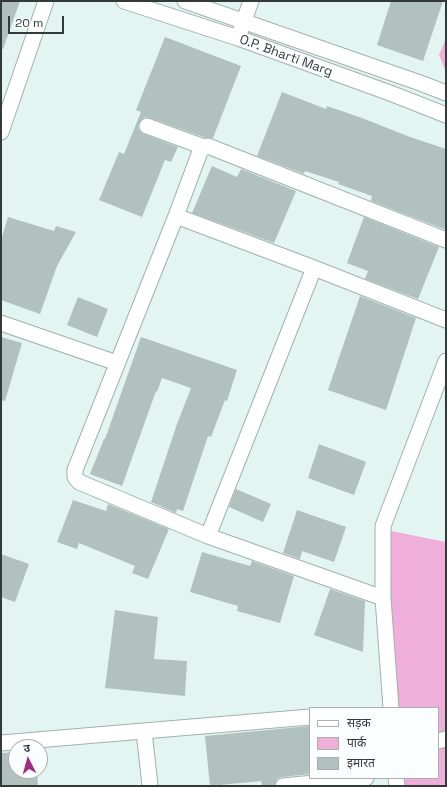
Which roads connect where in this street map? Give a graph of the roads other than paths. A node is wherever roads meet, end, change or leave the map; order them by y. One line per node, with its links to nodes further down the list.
1 (46, 1): 10 (street)
2 (124, 1): 6 (street, O.P. Bharti Marg)
3 (185, 1): 5 (street, O.P. Bharti Marg)
4 (251, 1): 5 (street)
5 (244, 22): 6 (street); 7 (street, O.P. Bharti Marg)
6 (238, 38): 8 (street, O.P. Bharti Marg)
7 (446, 93)
8 (446, 115)
9 (147, 126): 11 (street)
10 (1, 132)
11 (204, 147): 12 (street); 13 (street)
12 (176, 216): 14 (street); 18 (street)
13 (446, 240)
14 (314, 268): 15 (street); 19 (street)
15 (446, 320)
16 (1, 323): 18 (street)
17 (446, 360): 20 (street)
18 (117, 363): 19 (street)
19 (208, 536): 20 (street)
20 (383, 598): 21 (street)
21 (391, 707)
22 (309, 717): 23 (street)
23 (144, 731): 24 (street); 26 (street)
24 (1, 743)
25 (356, 779): 27 (street)
26 (150, 786)
27 (283, 786)

